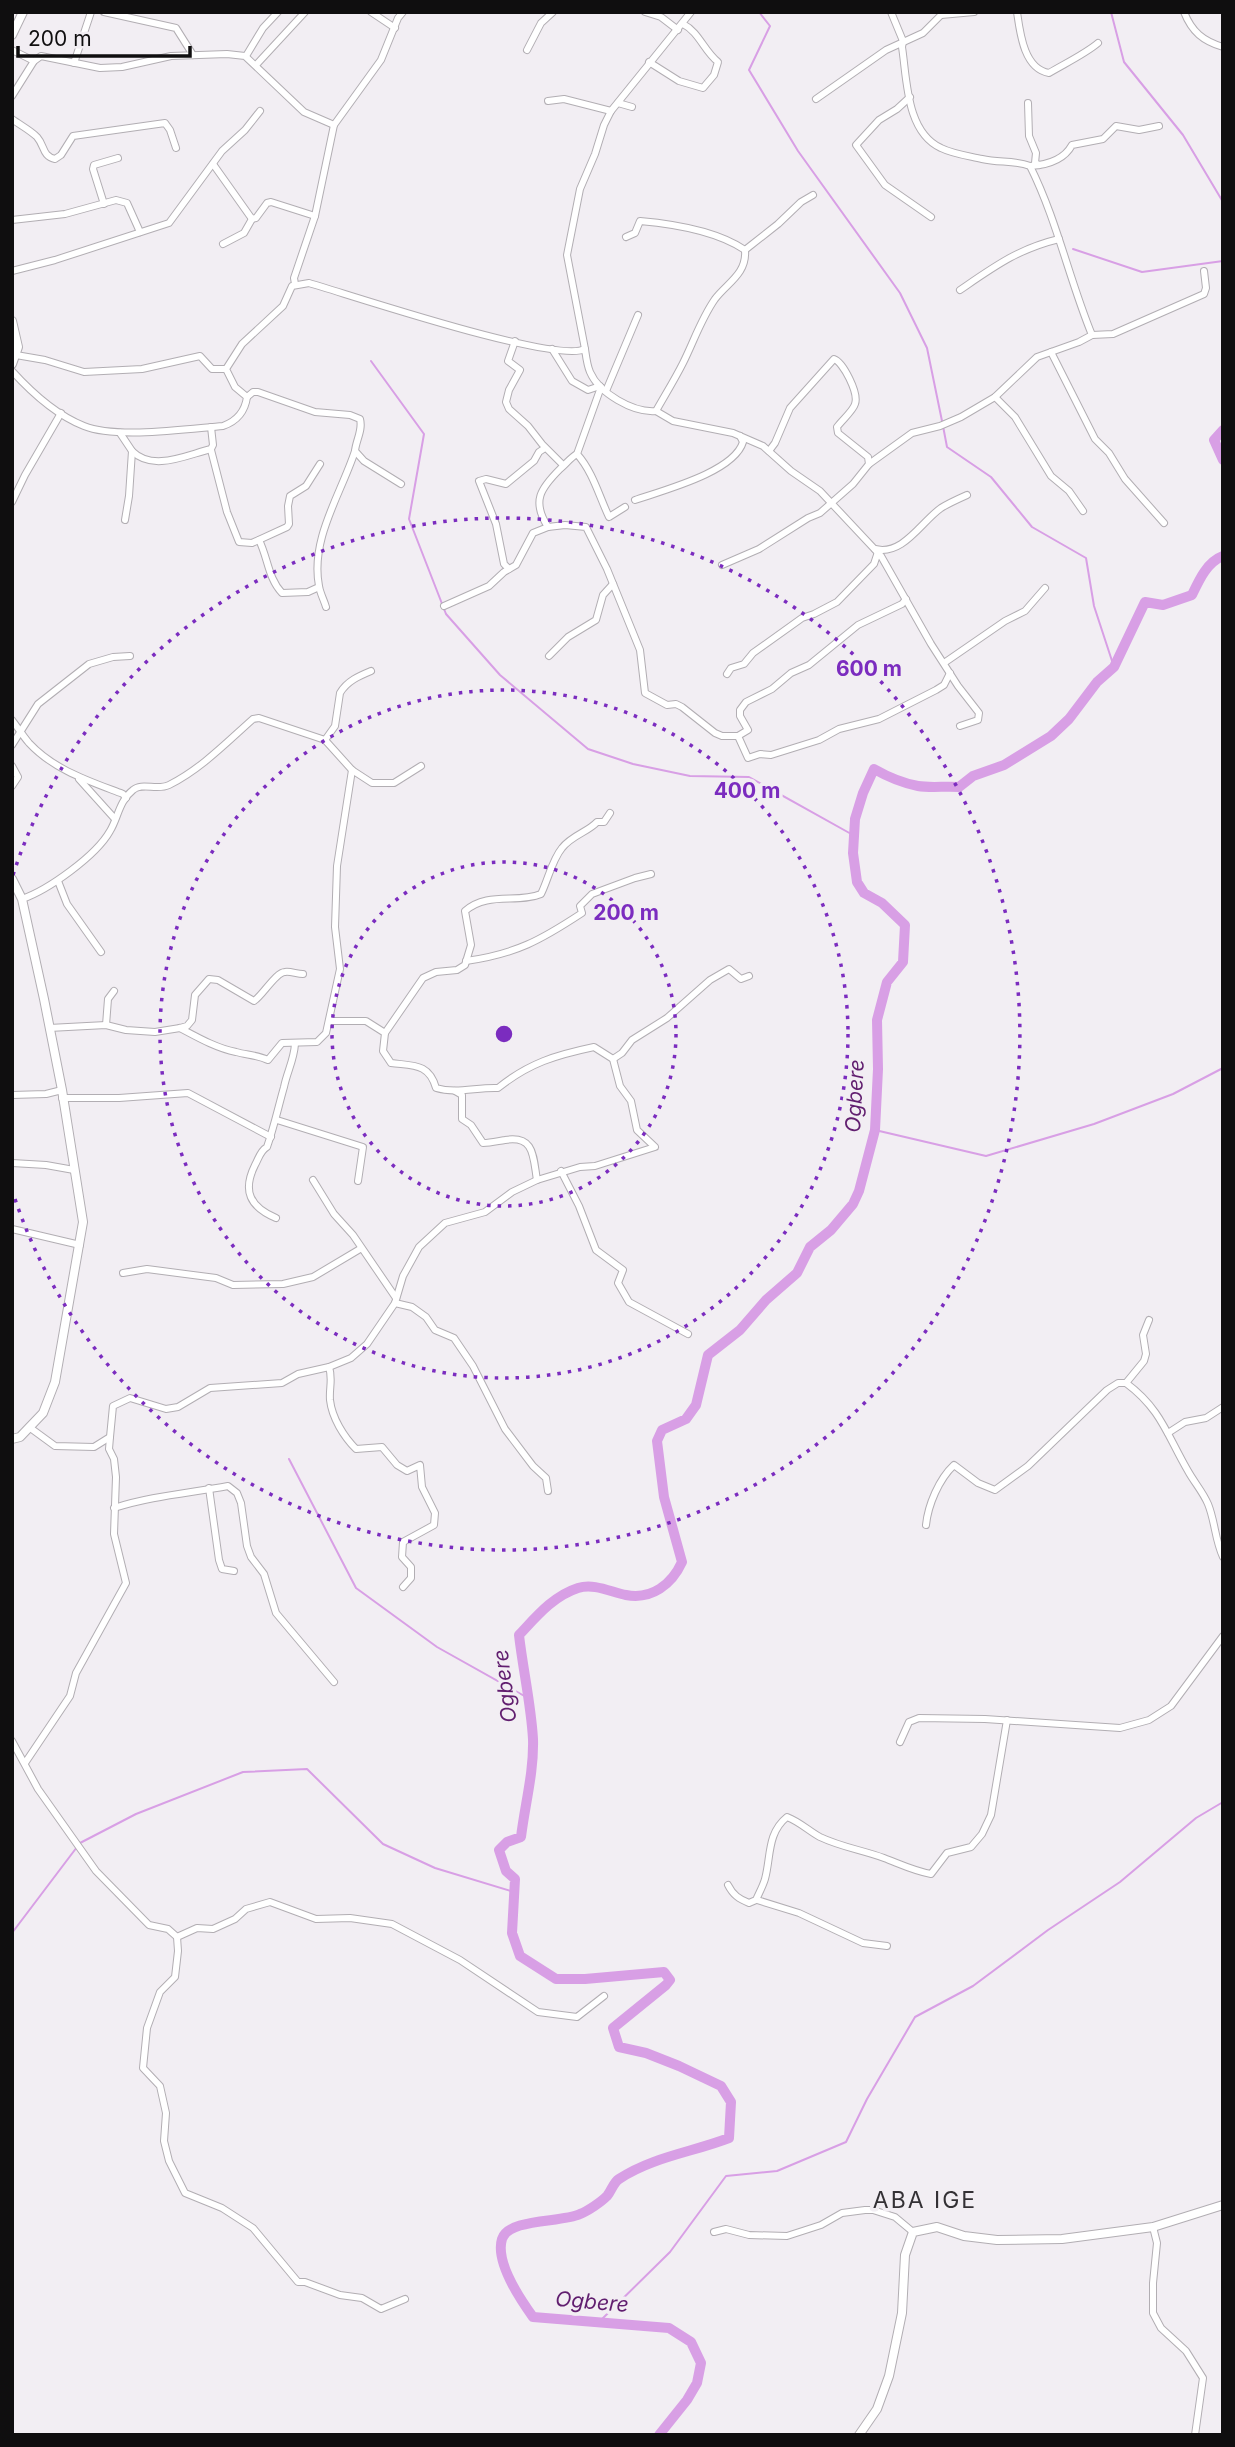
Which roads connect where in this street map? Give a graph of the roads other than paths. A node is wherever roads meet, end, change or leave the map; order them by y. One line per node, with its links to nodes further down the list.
1 (23, 12): 18 (street)
2 (91, 12): 28 (street)
3 (104, 12): 24 (street)
4 (278, 12): 25 (street)
5 (304, 12): 29 (street)
6 (371, 12): 17 (street)
7 (404, 12): 17 (street)
8 (554, 12): 23 (street)
9 (645, 12): 16 (street)
10 (691, 12): 16 (street)
11 (891, 12): 19 (street)
12 (974, 12): 15 (street)
13 (1017, 12): 20 (street)
14 (1184, 12): 21 (street)
15 (943, 14): 19 (street)
16 (681, 27): 27 (street); 27 (street)
17 (394, 28): 40 (street)
18 (12, 35)
19 (903, 41): 31 (street); 32 (street)
20 (1098, 43)
21 (1223, 47)
22 (12, 50): 26 (street)
23 (527, 50)
24 (193, 55): 25 (street); 28 (street)
25 (246, 56): 29 (street)
26 (34, 61): 28 (street); 30 (street)
27 (649, 62): 34 (street)
28 (74, 64)
29 (256, 65): 40 (street)
30 (12, 96)
31 (910, 97): 45 (street); 50 (street)
32 (816, 99)
33 (548, 101): 38 (street)
34 (618, 103): 36 (street); 38 (street)
35 (1028, 103): 46 (street)
36 (632, 107)
37 (260, 111): 44 (street)
38 (611, 111): 67 (street)
39 (12, 119): 42 (street)
40 (334, 125): 49 (street)
41 (1159, 126): 46 (street)
42 (176, 148)
43 (118, 158): 48 (street)
44 (213, 164): 51 (street); 53 (street)
45 (1030, 166): 46 (street); 55 (street)
46 (1041, 166)
47 (813, 195): 57 (street)
48 (104, 204): 52 (street); 53 (street)
49 (315, 216): 51 (street); 60 (street)
50 (931, 218)
51 (252, 219): 56 (street)
52 (12, 220)
53 (139, 232): 58 (street)
54 (626, 237): 57 (street)
55 (1059, 239): 61 (street); 64 (street)
56 (223, 244)
57 (745, 250): 75 (street)
58 (12, 271)
59 (1204, 271): 64 (street)
60 (295, 284): 65 (street); 70 (street)
61 (960, 290)
62 (638, 315): 72 (street)
63 (12, 321): 69 (street)
64 (1092, 335): 68 (street)
65 (515, 341): 66 (street); 80 (street)
66 (552, 349): 67 (street); 72 (street)
67 (585, 349): 72 (street)
68 (1051, 352): 74 (street); 97 (street)
69 (14, 359): 70 (street)
70 (226, 369): 73 (street)
71 (12, 371): 76 (street)
72 (602, 388): 75 (street); 85 (street)
73 (247, 397): 77 (street); 83 (street)
74 (995, 397): 87 (street); 95 (street)
75 (656, 411): 79 (street)
76 (61, 413): 78 (street); 92 (street)
77 (211, 427): 78 (street); 81 (street)
78 (120, 433): 82 (street)
79 (740, 436): 84 (street); 91 (street)
80 (545, 448): 88 (street); 102 (street)
81 (211, 450): 82 (street); 99 (street)
82 (132, 451): 96 (street)
83 (355, 451): 89 (street); 104 (street)
84 (769, 451): 87 (street); 93 (street)
85 (577, 454): 88 (street); 94 (street)
86 (320, 464): 99 (street)
87 (869, 464): 93 (street)
88 (563, 465): 98 (street)
89 (401, 484)
90 (967, 495): 100 (street)
91 (635, 500)
92 (12, 502)
93 (831, 503): 100 (street); 101 (street)
94 (625, 507)
95 (1083, 511)
96 (125, 520)
97 (1164, 523)
98 (548, 527): 102 (street); 103 (street)
99 (259, 540): 104 (street)
100 (876, 551): 106 (street); 114 (street)
101 (722, 565)
102 (509, 569): 107 (street)
103 (613, 584): 110 (street); 118 (street)
104 (319, 587): 108 (street)
105 (1045, 588): 111 (street)
106 (906, 599): 111 (street); 118 (street)
107 (444, 606)
108 (326, 607)
109 (130, 656): 117 (street)
110 (549, 656)
111 (944, 663): 113 (street)
112 (371, 671): 119 (street)
113 (950, 673): 116 (street); 118 (street)
114 (727, 674)
115 (12, 720): 117 (street)
116 (960, 726)
117 (21, 732): 120 (street); 124 (street)
118 (738, 736)
119 (325, 740): 123 (street); 126 (street)
120 (12, 745)
121 (12, 765): 125 (street)
122 (421, 766): 123 (street)
123 (352, 770): 138 (street)
124 (78, 778): 126 (street); 128 (street)
125 (12, 786)
126 (126, 798): 128 (street)
127 (610, 813): 134 (street)
128 (115, 819): 131 (street)
129 (651, 874): 134 (street)
130 (12, 879): 132 (street)
131 (58, 881): 132 (street); 133 (street)
132 (22, 899): 140 (street)
133 (101, 952)
134 (466, 961): 142 (street)
135 (303, 974): 141 (street)
136 (750, 976): 144 (street)
137 (114, 991): 139 (street)
138 (329, 1021): 142 (street); 143 (street)
139 (106, 1025): 140 (street); 141 (street)
140 (49, 1028): 146 (street)
141 (180, 1028): 143 (street)
142 (385, 1034): 145 (street)
143 (295, 1044): 148 (street)
144 (613, 1059): 145 (street); 152 (street)
145 (455, 1091): 154 (street)
146 (62, 1094): 147 (street); 149 (street); 151 (street)
147 (12, 1095)
148 (277, 1120): 149 (street); 155 (street)
149 (271, 1137): 156 (street)
150 (12, 1163): 151 (street)
151 (74, 1170): 158 (street)
152 (561, 1171): 154 (street); 163 (street)
153 (313, 1180): 159 (street)
154 (537, 1180): 161 (street)
155 (358, 1181)
156 (276, 1218)
157 (12, 1229): 158 (street)
158 (80, 1245): 167 (street)
159 (360, 1249): 160 (street); 161 (street)
160 (123, 1273)
161 (396, 1300): 164 (street); 172 (street)
162 (1149, 1320): 165 (street)
163 (688, 1334)
164 (329, 1367): 169 (street); 177 (street)
165 (1126, 1382): 168 (street); 174 (street)
166 (1223, 1407): 168 (street)
167 (29, 1427): 169 (street); 170 (street)
168 (1168, 1433): 175 (street)
169 (110, 1437): 173 (street)
170 (12, 1439)
171 (209, 1488): 173 (street); 176 (street); 179 (street)
172 (548, 1491)
173 (114, 1508): 183 (street)
174 (926, 1525)
175 (1223, 1557)
176 (234, 1571)
177 (403, 1587)
178 (1223, 1636): 180 (street)
179 (334, 1682)
180 (1007, 1720): 182 (street); 185 (street)
181 (12, 1741): 183 (street)
182 (900, 1742)
183 (25, 1763): 186 (street)
184 (728, 1885): 185 (street)
185 (757, 1900): 187 (street)
186 (177, 1937): 188 (street); 193 (street)
187 (887, 1946)
188 (604, 1996)
189 (1223, 2205): 190 (street)
190 (1153, 2227): 192 (street); 195 (street)
191 (713, 2232): 192 (street)
192 (913, 2232): 194 (street)
193 (405, 2298)
194 (859, 2435)
195 (1195, 2435)

